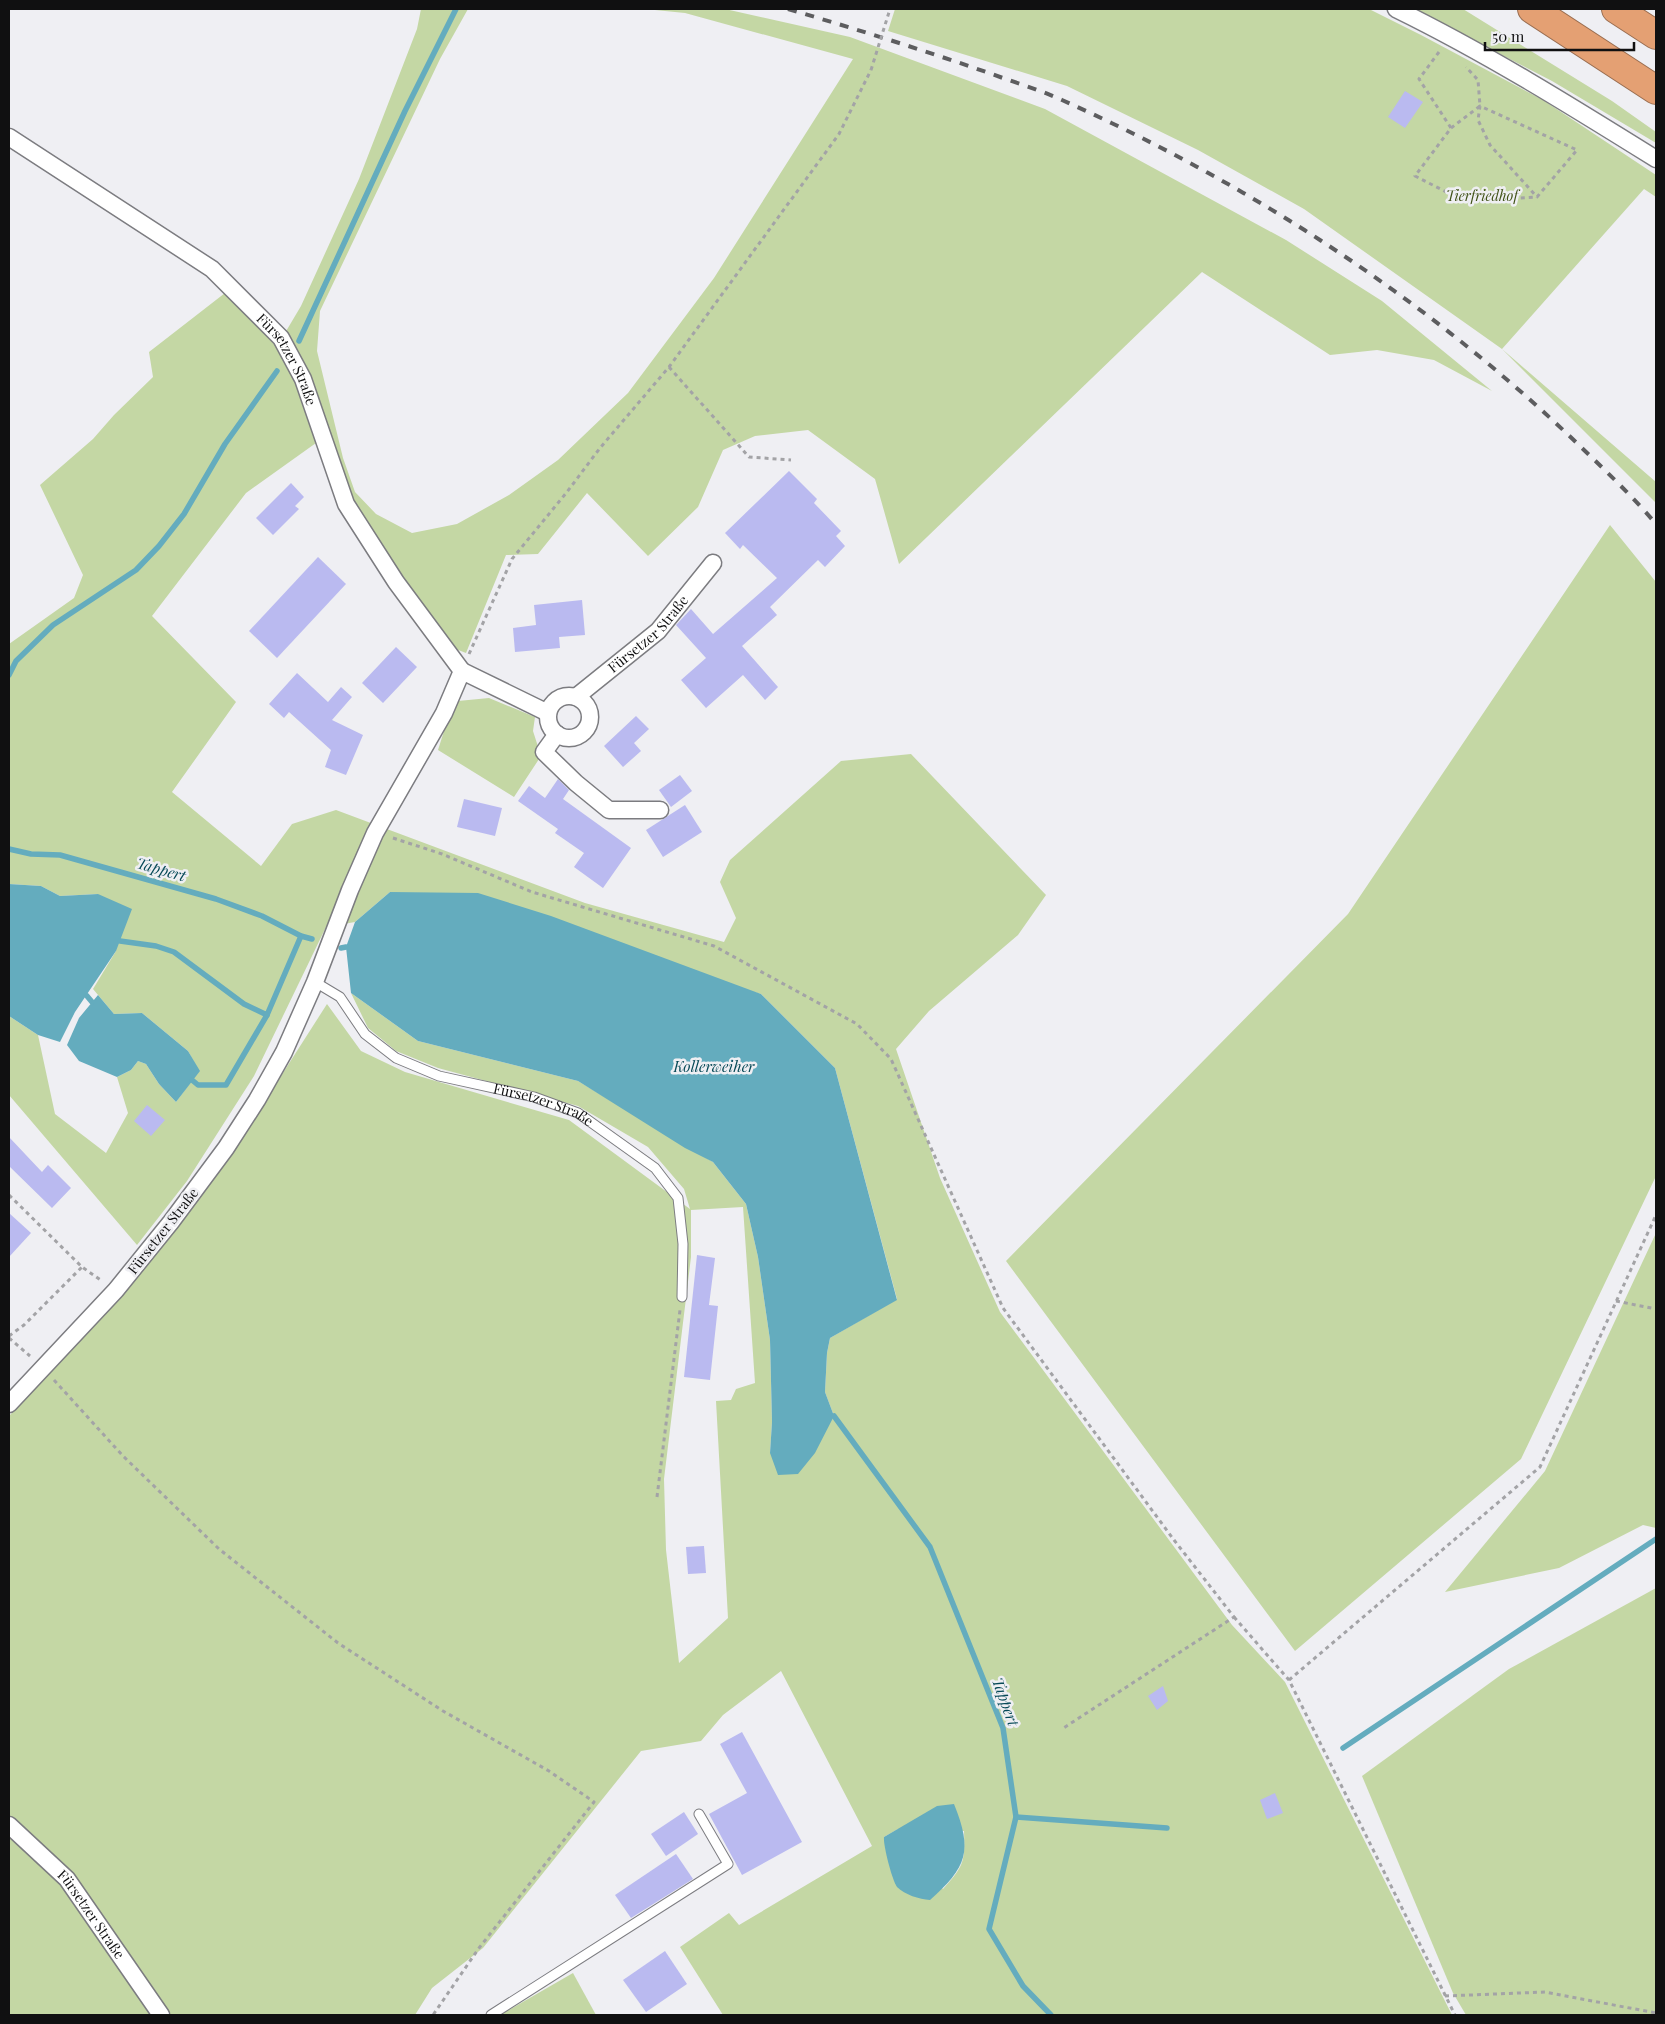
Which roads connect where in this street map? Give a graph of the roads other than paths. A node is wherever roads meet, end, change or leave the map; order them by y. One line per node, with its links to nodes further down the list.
1 (1396, 9): 7 (street)
2 (1532, 9): 5 (highway)
3 (1616, 9): 4 (highway)
4 (1656, 35)
5 (1656, 90)
6 (9, 137): 9 (street, Fürsetzer Straße)
7 (1656, 159)
8 (713, 563): 10 (street, Fürsetzer Straße)
9 (462, 671): 11 (street, Fürsetzer Straße); 14 (street, Fürsetzer Straße)
10 (576, 697): 11 (street, Fürsetzer Straße); 12 (street)
11 (548, 713): 12 (street)
12 (557, 734): 13 (street)
13 (660, 810)
14 (315, 982): 15 (lane, Fürsetzer Straße); 16 (street, Fürsetzer Straße)
15 (682, 1297)
16 (9, 1404)
17 (699, 1814): 20 (lane)
18 (9, 1825): 19 (street, Fürsetzer Straße)
19 (160, 2015)
20 (491, 2015)

